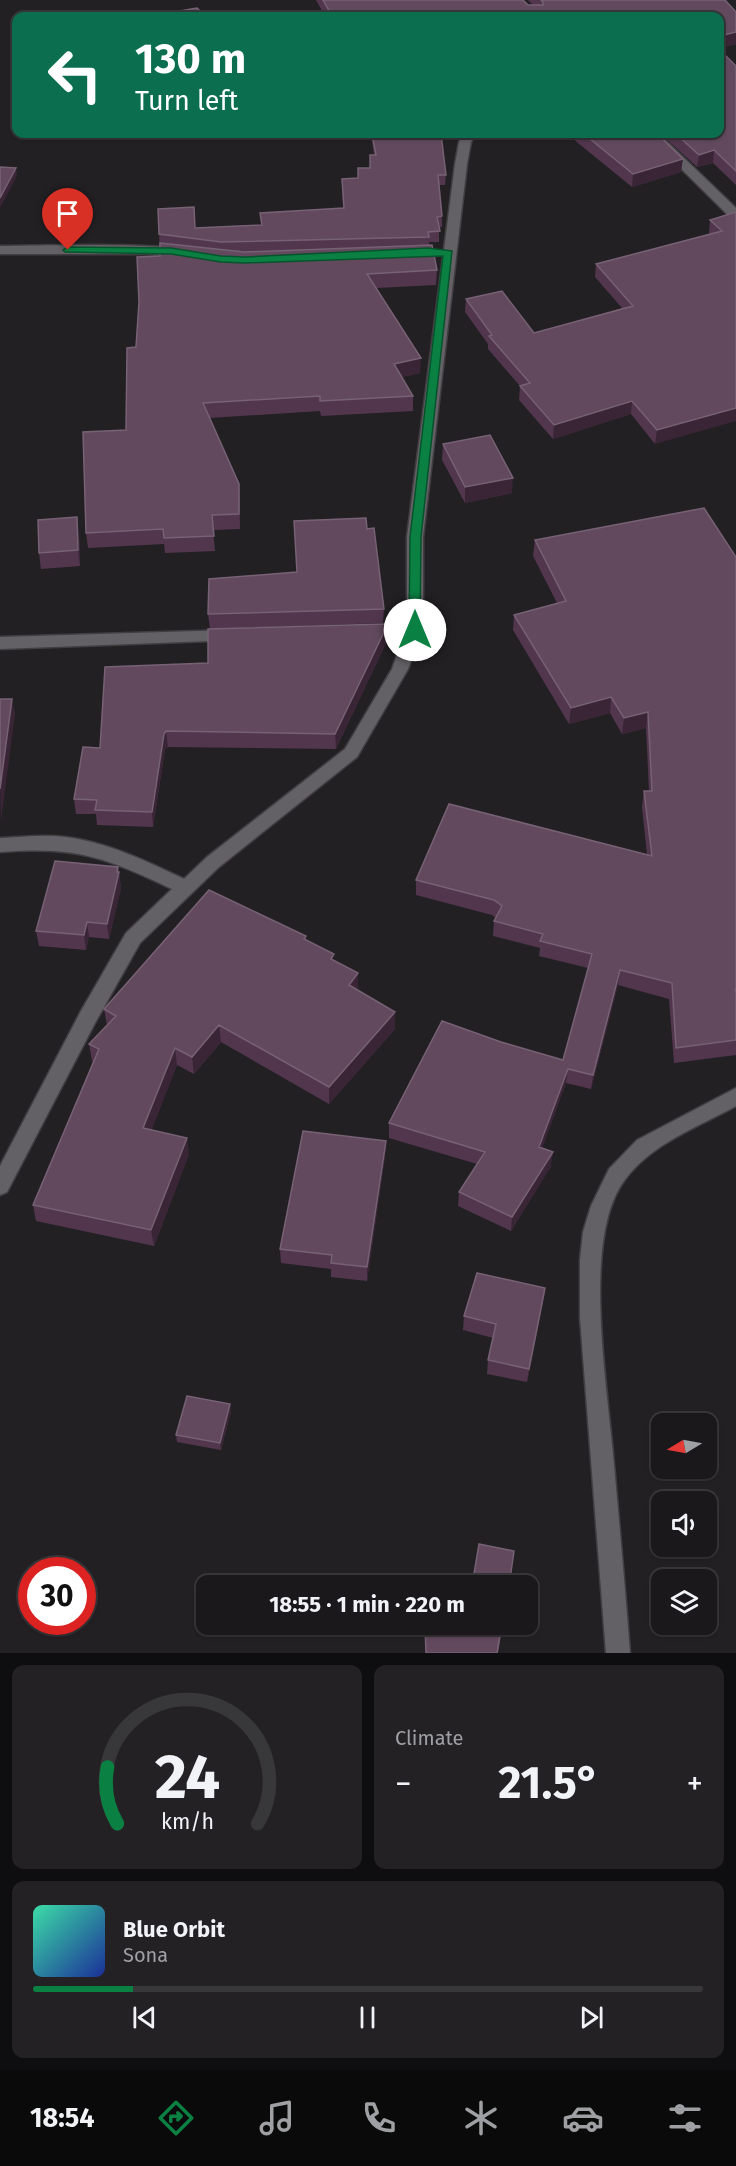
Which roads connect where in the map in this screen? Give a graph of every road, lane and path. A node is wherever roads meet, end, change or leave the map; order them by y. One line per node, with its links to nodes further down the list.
1 (468, 138): 6 (street)
2 (656, 138): 3 (street)
3 (736, 215)
4 (0, 250): 5 (street)
5 (201, 256)
6 (415, 630): 7 (street); 11 (street)
7 (344, 632)
8 (250, 635): 9 (street)
9 (0, 643)
10 (0, 845): 11 (street)
11 (184, 887): 13 (street)
12 (736, 1096): 14 (street)
13 (0, 1186)
14 (618, 1653)

